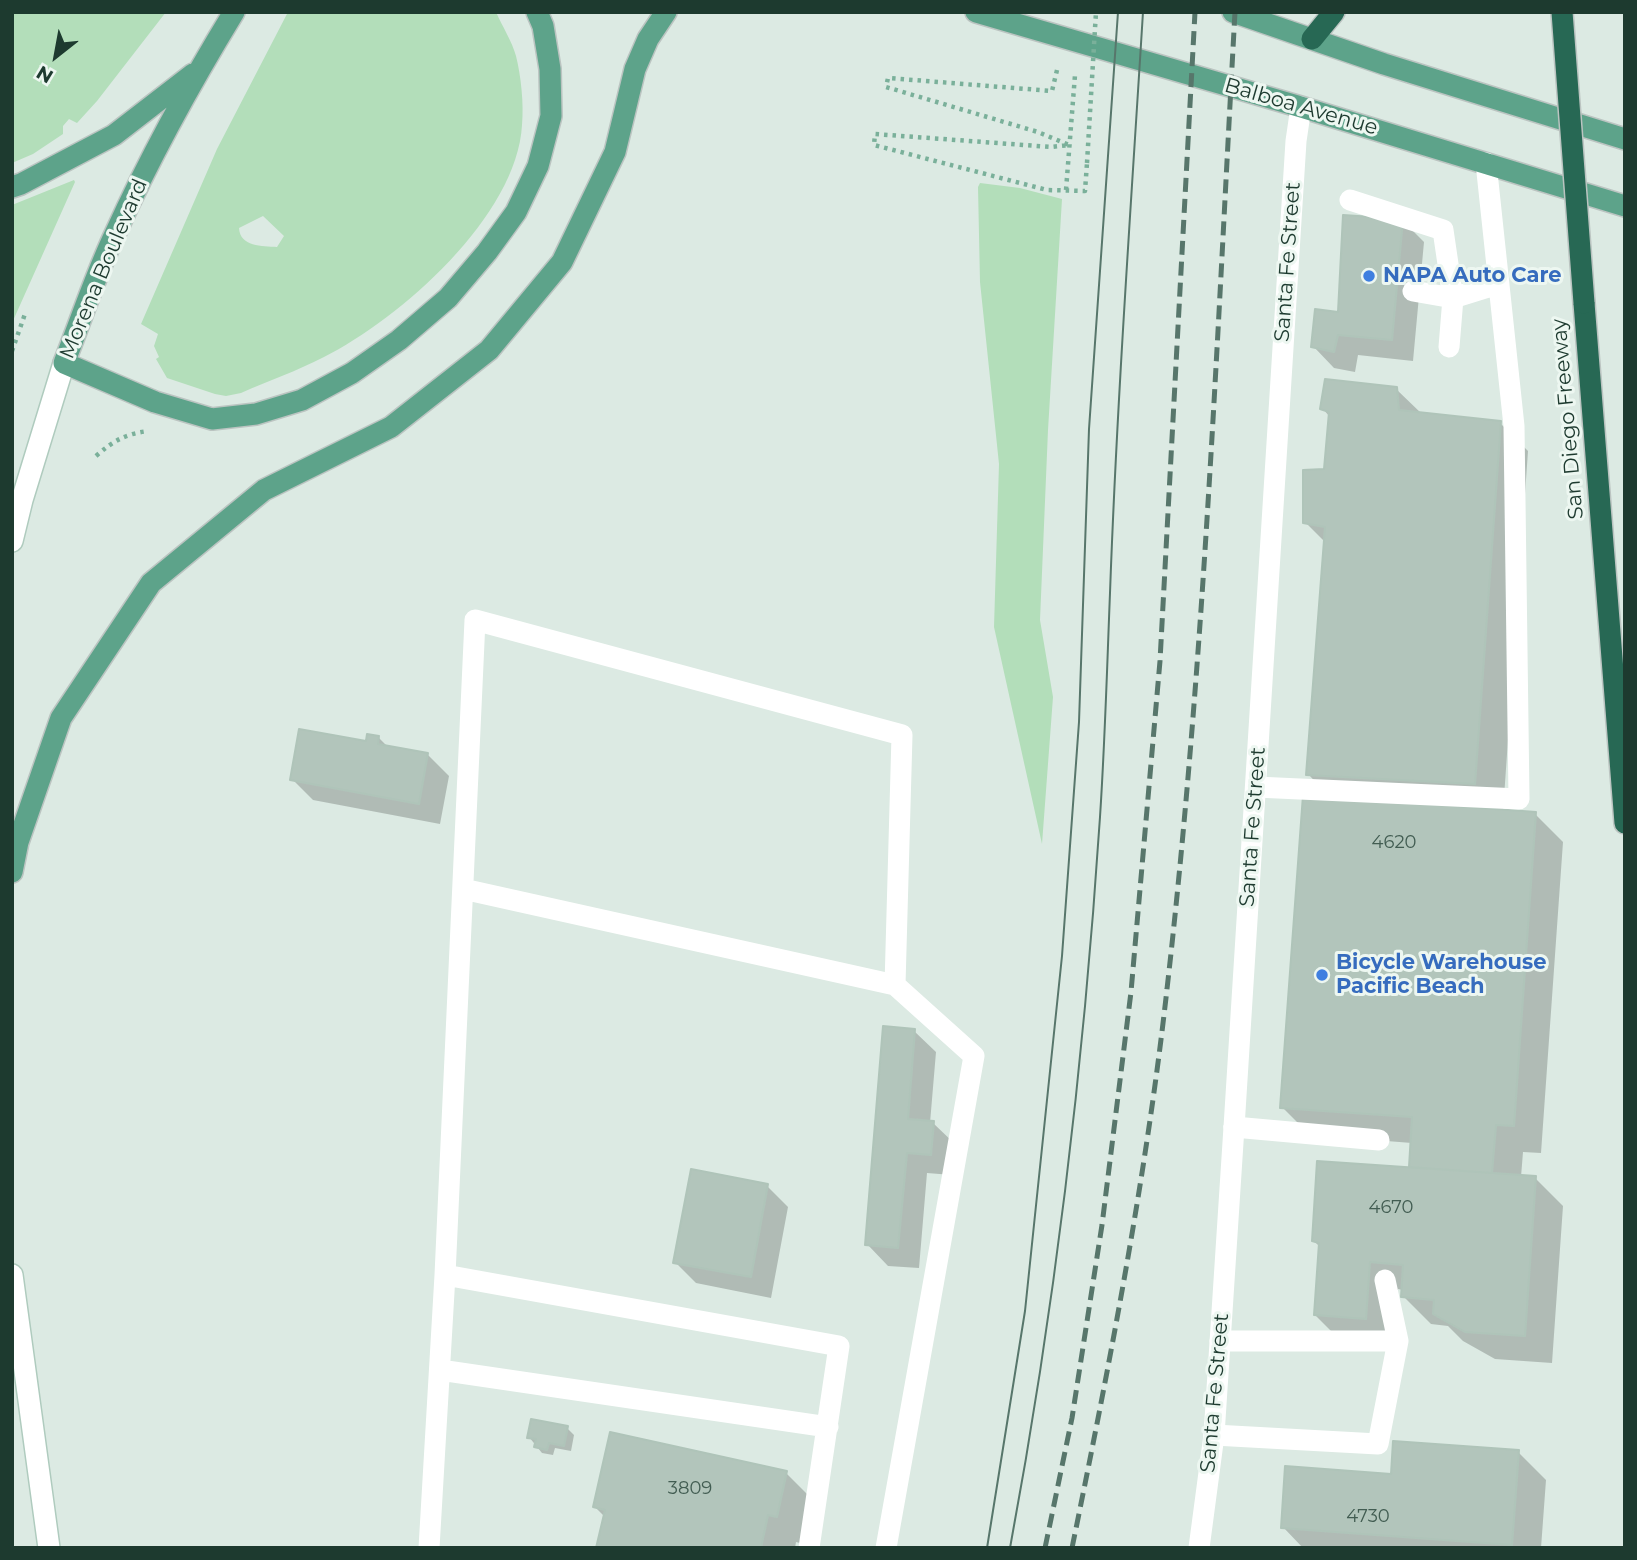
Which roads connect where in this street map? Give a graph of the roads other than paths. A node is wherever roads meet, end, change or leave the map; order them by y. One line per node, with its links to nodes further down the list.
1 (234, 12): 9 (main road, Morena Boulevard)
2 (537, 12): 20 (main road)
3 (666, 12): 24 (main road)
4 (976, 12): 10 (main road, Balboa Avenue)
5 (1233, 12): 8 (main road)
6 (1334, 12): 8 (highway)
7 (1562, 12): 23 (highway, San Diego Freeway, bridge)
8 (1312, 40): 11 (main road)
9 (200, 68): 13 (main road); 20 (main road, Morena Boulevard)
10 (1301, 107): 12 (main road, Balboa Avenue); 22 (street, Santa Fe Street)
11 (1625, 139)
12 (1486, 163): 15 (main road, Balboa Avenue); 16 (street)
13 (12, 187)
14 (1350, 200): 18 (street)
15 (1625, 206)
16 (1497, 284): 18 (street); 22 (street)
17 (1413, 291): 18 (street)
18 (1453, 298): 19 (street)
19 (1449, 347)
20 (64, 363): 21 (street, Morena Boulevard)
21 (12, 541)
22 (1256, 787): 27 (street, Santa Fe Street)
23 (1625, 822)
24 (12, 872)
25 (463, 889): 26 (street); 26 (street); 30 (street)
26 (895, 985): 40 (street)
27 (1234, 1127): 28 (street); 33 (street, Santa Fe Street)
28 (1379, 1140)
29 (12, 1275): 37 (street)
30 (445, 1275): 34 (street); 35 (street)
31 (1385, 1280): 32 (street)
32 (1398, 1340): 33 (street); 36 (street)
33 (1220, 1341): 36 (street, Santa Fe Street)
34 (440, 1370): 35 (street); 38 (street)
35 (828, 1427): 39 (street)
36 (1214, 1435): 41 (street, Santa Fe Street)
37 (49, 1548)
38 (429, 1548)
39 (809, 1548)
40 (886, 1548)
41 (1199, 1548)

